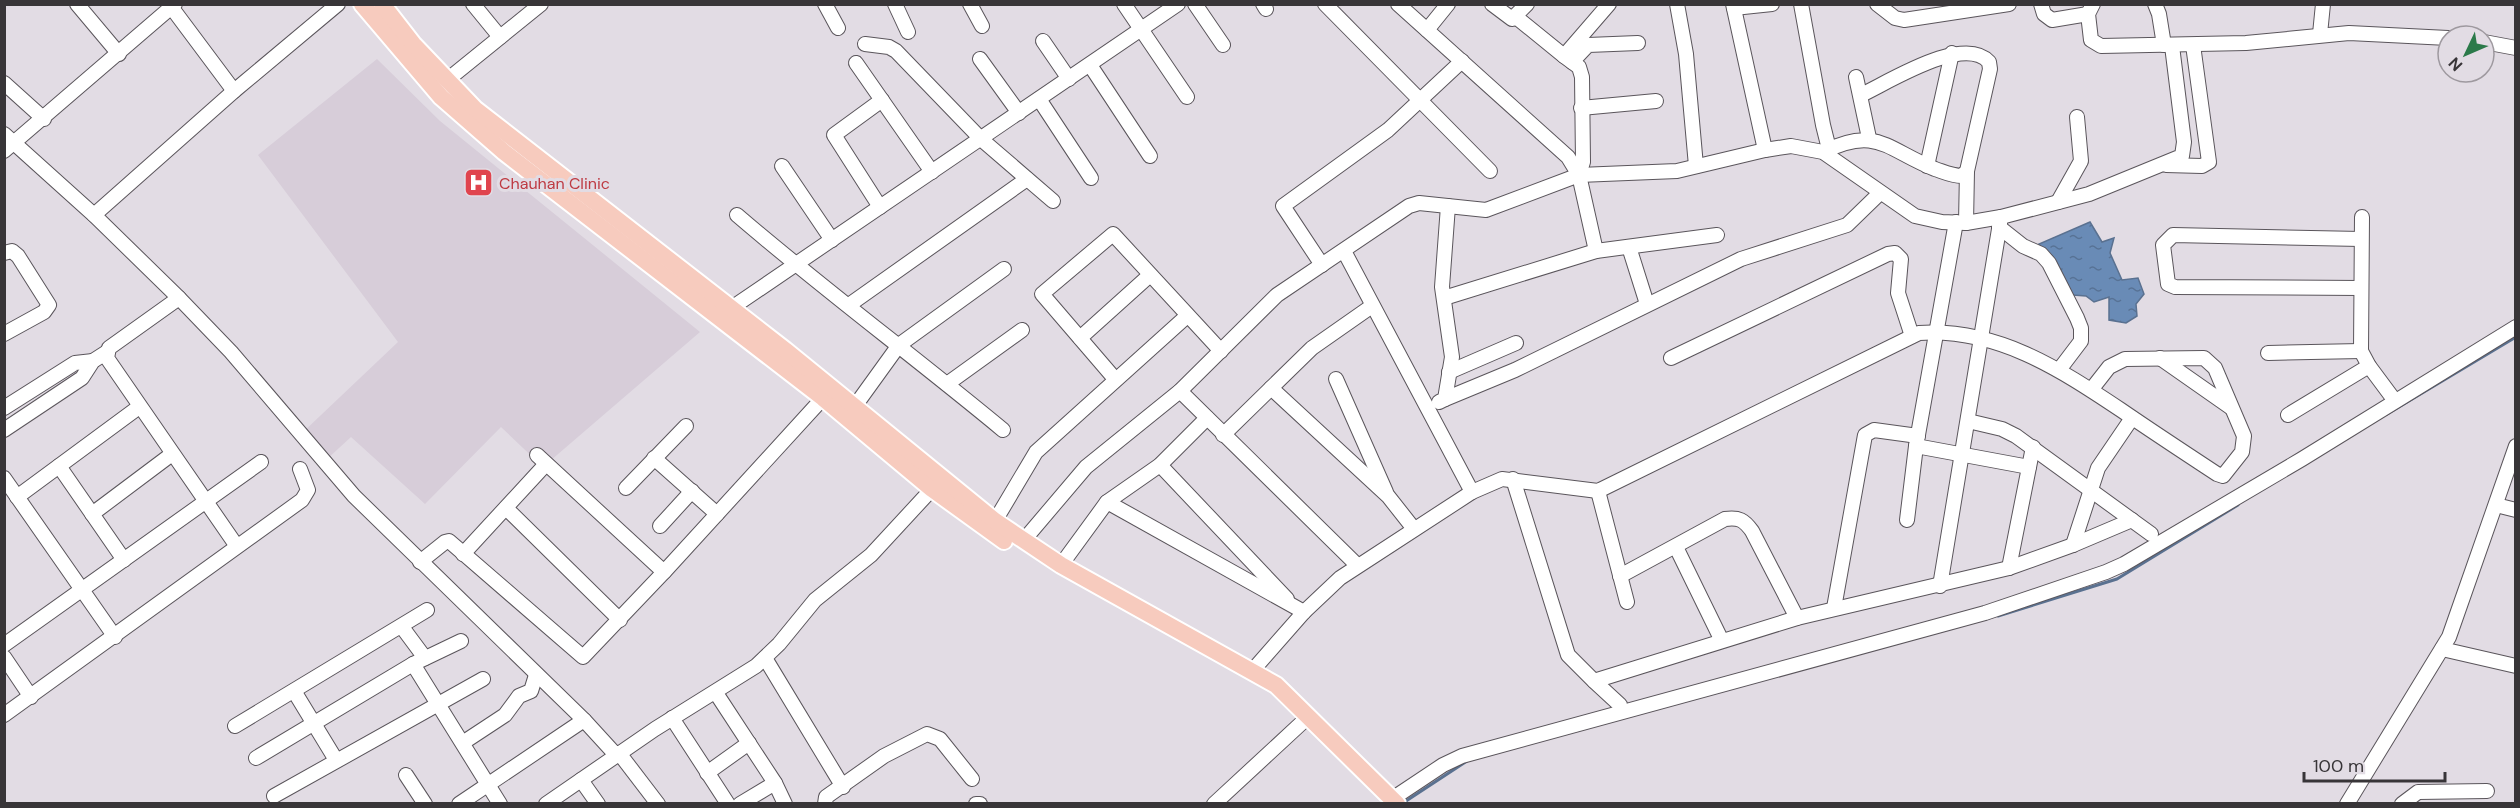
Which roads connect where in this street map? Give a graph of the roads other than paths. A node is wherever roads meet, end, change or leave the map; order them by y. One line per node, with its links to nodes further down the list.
1 (76, 4): 48 (street)
2 (338, 4): 58 (street)
3 (362, 4): 139 (main road)
4 (382, 4): 56 (main road)
5 (473, 4): 37 (street)
6 (541, 4): 37 (street)
7 (825, 4): 32 (street)
8 (895, 4): 34 (street)
9 (970, 4): 31 (street)
10 (1124, 4): 35 (street)
11 (1178, 4): 35 (street)
12 (1195, 4): 43 (street)
13 (1325, 4): 63 (street)
14 (1398, 4): 33 (street)
15 (1448, 4): 33 (street)
16 (1492, 4): 30 (street)
17 (1527, 4): 30 (street)
18 (1609, 4): 50 (street)
19 (1677, 4): 77 (street)
20 (1772, 4): 28 (street)
21 (1801, 4): 73 (street)
22 (1877, 4): 23 (street)
23 (2009, 4)
24 (2041, 4): 29 (street)
25 (2155, 4): 44 (street)
26 (2323, 4): 36 (street)
27 (174, 6): 48 (street); 58 (street)
28 (1734, 6): 72 (street)
29 (2091, 9): 44 (street)
30 (1516, 17): 50 (street)
31 (982, 26)
32 (838, 28)
33 (1427, 30): 51 (street)
34 (908, 32)
35 (1140, 32): 53 (street); 60 (street)
36 (2320, 34): 38 (street); 45 (street)
37 (500, 37): 56 (street)
38 (2436, 37)
39 (1042, 41): 55 (street)
40 (1638, 43): 50 (street)
41 (865, 44): 70 (street)
42 (2496, 44): 46 (street)
43 (1223, 45)
44 (2168, 45): 45 (street); 75 (street)
45 (2193, 45): 75 (street)
46 (2516, 48)
47 (1952, 53): 59 (street); 78 (street); 80 (street)
48 (119, 54): 68 (street)
49 (980, 59): 66 (street)
50 (1568, 59): 65 (street)
51 (1462, 61): 63 (street); 82 (street)
52 (856, 63): 62 (street)
53 (1090, 65): 55 (street); 74 (street)
54 (1856, 77): 59 (street)
55 (1069, 80): 61 (street)
56 (446, 81): 112 (main road)
57 (4, 83): 68 (street)
58 (234, 91): 90 (street)
59 (1861, 95): 69 (street)
60 (1187, 97)
61 (1040, 99): 66 (street); 83 (street)
62 (882, 100): 81 (street); 89 (street)
63 (1421, 101): 79 (street); 103 (street)
64 (1656, 101): 65 (street)
65 (1581, 108): 82 (street)
66 (1019, 113): 70 (street)
67 (2077, 117): 87 (street)
68 (44, 119): 71 (street)
69 (1869, 138): 73 (street); 78 (street)
70 (981, 139): 81 (street); 84 (street)
71 (8, 143): 90 (street)
72 (1765, 150): 73 (street); 77 (street)
73 (1826, 150): 85 (street)
74 (1150, 156)
75 (2164, 165): 87 (street)
76 (782, 166): 97 (street)
77 (1696, 166): 82 (street)
78 (1927, 166): 80 (street)
79 (1490, 171)
80 (1966, 171): 93 (street)
81 (932, 172): 89 (street)
82 (1579, 175): 88 (street); 100 (street)
83 (1091, 178)
84 (1027, 179): 86 (street); 110 (street)
85 (1880, 193): 93 (street); 109 (street)
86 (1053, 201)
87 (2058, 202): 94 (street)
88 (1448, 206): 99 (street); 108 (street)
89 (880, 207): 97 (street)
90 (94, 215): 107 (street)
91 (737, 215): 102 (street)
92 (2362, 218): 96 (street)
93 (1961, 222): 94 (street); 116 (street)
94 (2000, 222): 120 (street); 131 (street)
95 (1717, 235): 98 (street)
96 (2361, 238): 106 (street); 106 (street)
97 (832, 240): 102 (street)
98 (1629, 247): 100 (street); 109 (street)
99 (1344, 251): 103 (street); 111 (street)
100 (1596, 251): 108 (street)
101 (4, 253): 117 (street)
102 (795, 265): 110 (street); 112 (street)
103 (1322, 265): 123 (street)
104 (1004, 269): 122 (street)
105 (1150, 275): 113 (street); 119 (street); 119 (street)
106 (2361, 288): 124 (street)
107 (179, 298): 125 (street); 195 (street)
108 (1444, 298): 132 (street)
109 (1647, 304): 140 (street)
110 (849, 305): 122 (street)
111 (1372, 306): 136 (street); 144 (street)
112 (730, 309): 142 (main road)
113 (1187, 316): 123 (street); 133 (street)
114 (2516, 327): 141 (street)
115 (1022, 330): 135 (street)
116 (1936, 332): 118 (street); 120 (street); 155 (street)
117 (4, 334)
118 (1912, 336): 127 (street); 172 (street)
119 (1080, 338): 133 (street)
120 (1983, 338): 131 (street); 150 (street)
121 (1516, 343): 132 (street)
122 (899, 345): 135 (street); 142 (street)
123 (1221, 351): 138 (street)
124 (2361, 351): 126 (street); 130 (street)
125 (107, 352): 129 (street); 143 (street)
126 (2268, 353)
127 (1671, 358)
128 (2160, 358): 137 (street); 145 (street); 145 (street)
129 (93, 361): 146 (street); 152 (street)
130 (2369, 366): 141 (street); 147 (street)
131 (2059, 370): 137 (street)
132 (1449, 372): 140 (street)
133 (1115, 379): 185 (street)
134 (1336, 379): 174 (street)
135 (947, 384): 153 (street)
136 (1272, 388): 154 (street); 174 (street)
137 (2091, 390): 149 (street)
138 (1180, 391): 148 (street); 189 (street)
139 (823, 398): 169 (main road); 182 (street)
140 (1445, 399): 144 (street)
141 (2395, 400): 251 (street)
142 (855, 406): 185 (main road)
143 (139, 407): 158 (street); 163 (street)
144 (1426, 407): 173 (street)
145 (2230, 407): 149 (street)
146 (4, 408)
147 (2288, 415)
148 (1207, 418): 154 (street); 162 (street)
149 (2132, 418): 170 (street)
150 (1968, 421): 157 (street); 159 (street)
151 (686, 426): 160 (street)
152 (4, 430)
153 (1003, 430)
154 (1223, 435): 197 (street)
155 (1917, 441): 159 (street); 183 (street); 204 (street)
156 (2516, 446): 178 (street)
157 (2033, 447): 164 (street); 170 (street)
158 (172, 454): 176 (street); 181 (street)
159 (1962, 454): 164 (street); 201 (street)
160 (654, 458): 168 (street); 171 (street)
161 (261, 462): 176 (street)
162 (1160, 465): 177 (street); 206 (street)
163 (59, 466): 175 (street); 181 (street)
164 (2029, 467): 198 (street)
165 (300, 469): 190 (street)
166 (4, 478): 175 (street)
167 (1513, 479): 172 (street); 173 (street); 222 (street)
168 (626, 488)
169 (932, 489): 216 (street); 227 (main road)
170 (2090, 489): 184 (street); 191 (street)
171 (692, 491): 182 (street); 186 (street)
172 (1598, 491): 200 (street)
173 (1472, 492): 187 (street)
174 (1388, 496): 187 (street)
175 (17, 497): 202 (street)
176 (205, 502): 190 (street); 194 (street)
177 (1107, 502): 196 (street); 206 (street)
178 (2496, 505): 180 (street); 214 (street)
179 (506, 508): 193 (street); 199 (street); 208 (street)
180 (2516, 510)
181 (92, 514): 194 (street)
182 (717, 514): 199 (street)
183 (1907, 519)
184 (2132, 520): 188 (street); 191 (street)
185 (995, 521): 189 (main road)
186 (660, 525)
187 (1414, 529): 197 (street)
188 (2151, 534)
189 (1024, 540): 196 (main road)
190 (237, 545): 210 (street)
191 (2073, 545): 198 (street)
192 (1676, 547): 200 (street); 207 (street); 211 (street)
193 (464, 554): 195 (street); 208 (street)
194 (124, 560): 202 (street)
195 (420, 562): 220 (street)
196 (1061, 565): 219 (main road)
197 (1357, 565): 206 (street)
198 (2009, 568): 201 (street)
199 (664, 572): 208 (street)
200 (1620, 576): 203 (street)
201 (1940, 586): 204 (street)
202 (82, 590): 210 (street); 213 (street)
203 (1627, 602)
204 (1834, 608): 207 (street)
205 (427, 610): 209 (street)
206 (1300, 611): 219 (street)
207 (1797, 618): 211 (street)
208 (620, 620)
209 (402, 627): 217 (street); 223 (street)
210 (115, 637): 225 (street)
211 (1721, 639): 222 (street)
212 (461, 641): 217 (street)
213 (4, 645)
214 (2442, 649): 218 (street); 262 (street)
215 (4, 657): 225 (street)
216 (765, 658): 224 (street); 246 (street)
217 (419, 661): 226 (street); 234 (street)
218 (2516, 666)
219 (1253, 670): 227 (main road)
220 (536, 675): 232 (street); 235 (street)
221 (483, 679): 226 (street)
222 (1594, 681): 228 (street)
223 (294, 692): 233 (street); 234 (street)
224 (716, 693): 231 (street); 236 (street)
225 (31, 697): 229 (street)
226 (440, 703): 235 (street); 239 (street)
227 (1295, 704): 230 (main road)
228 (1620, 705)
229 (4, 716)
230 (1308, 717): 251 (main road); 261 (street)
231 (672, 718): 237 (street); 240 (street)
232 (584, 720): 237 (street); 245 (street)
233 (235, 726)
234 (314, 726): 238 (street); 239 (street)
235 (464, 742): 245 (street)
236 (749, 743): 240 (street); 244 (street)
237 (618, 754): 243 (street); 257 (street)
238 (256, 758)
239 (336, 760): 248 (street)
240 (707, 773): 258 (street)
241 (406, 775): 252 (street)
242 (972, 779): 246 (street)
243 (581, 780): 249 (street); 256 (street)
244 (775, 783): 250 (street); 259 (street)
245 (489, 785): 253 (street); 254 (street)
246 (843, 786): 260 (street)
247 (2487, 791): 263 (street)
248 (274, 796)
249 (562, 800): 255 (street)
250 (749, 801)
251 (1394, 801)
252 (425, 804)
253 (459, 804)
254 (500, 804)
255 (546, 804)
256 (598, 804)
257 (658, 804)
258 (728, 804)
259 (785, 804)
260 (825, 804)
261 (1214, 804)
262 (2347, 804)
263 (2402, 804)

